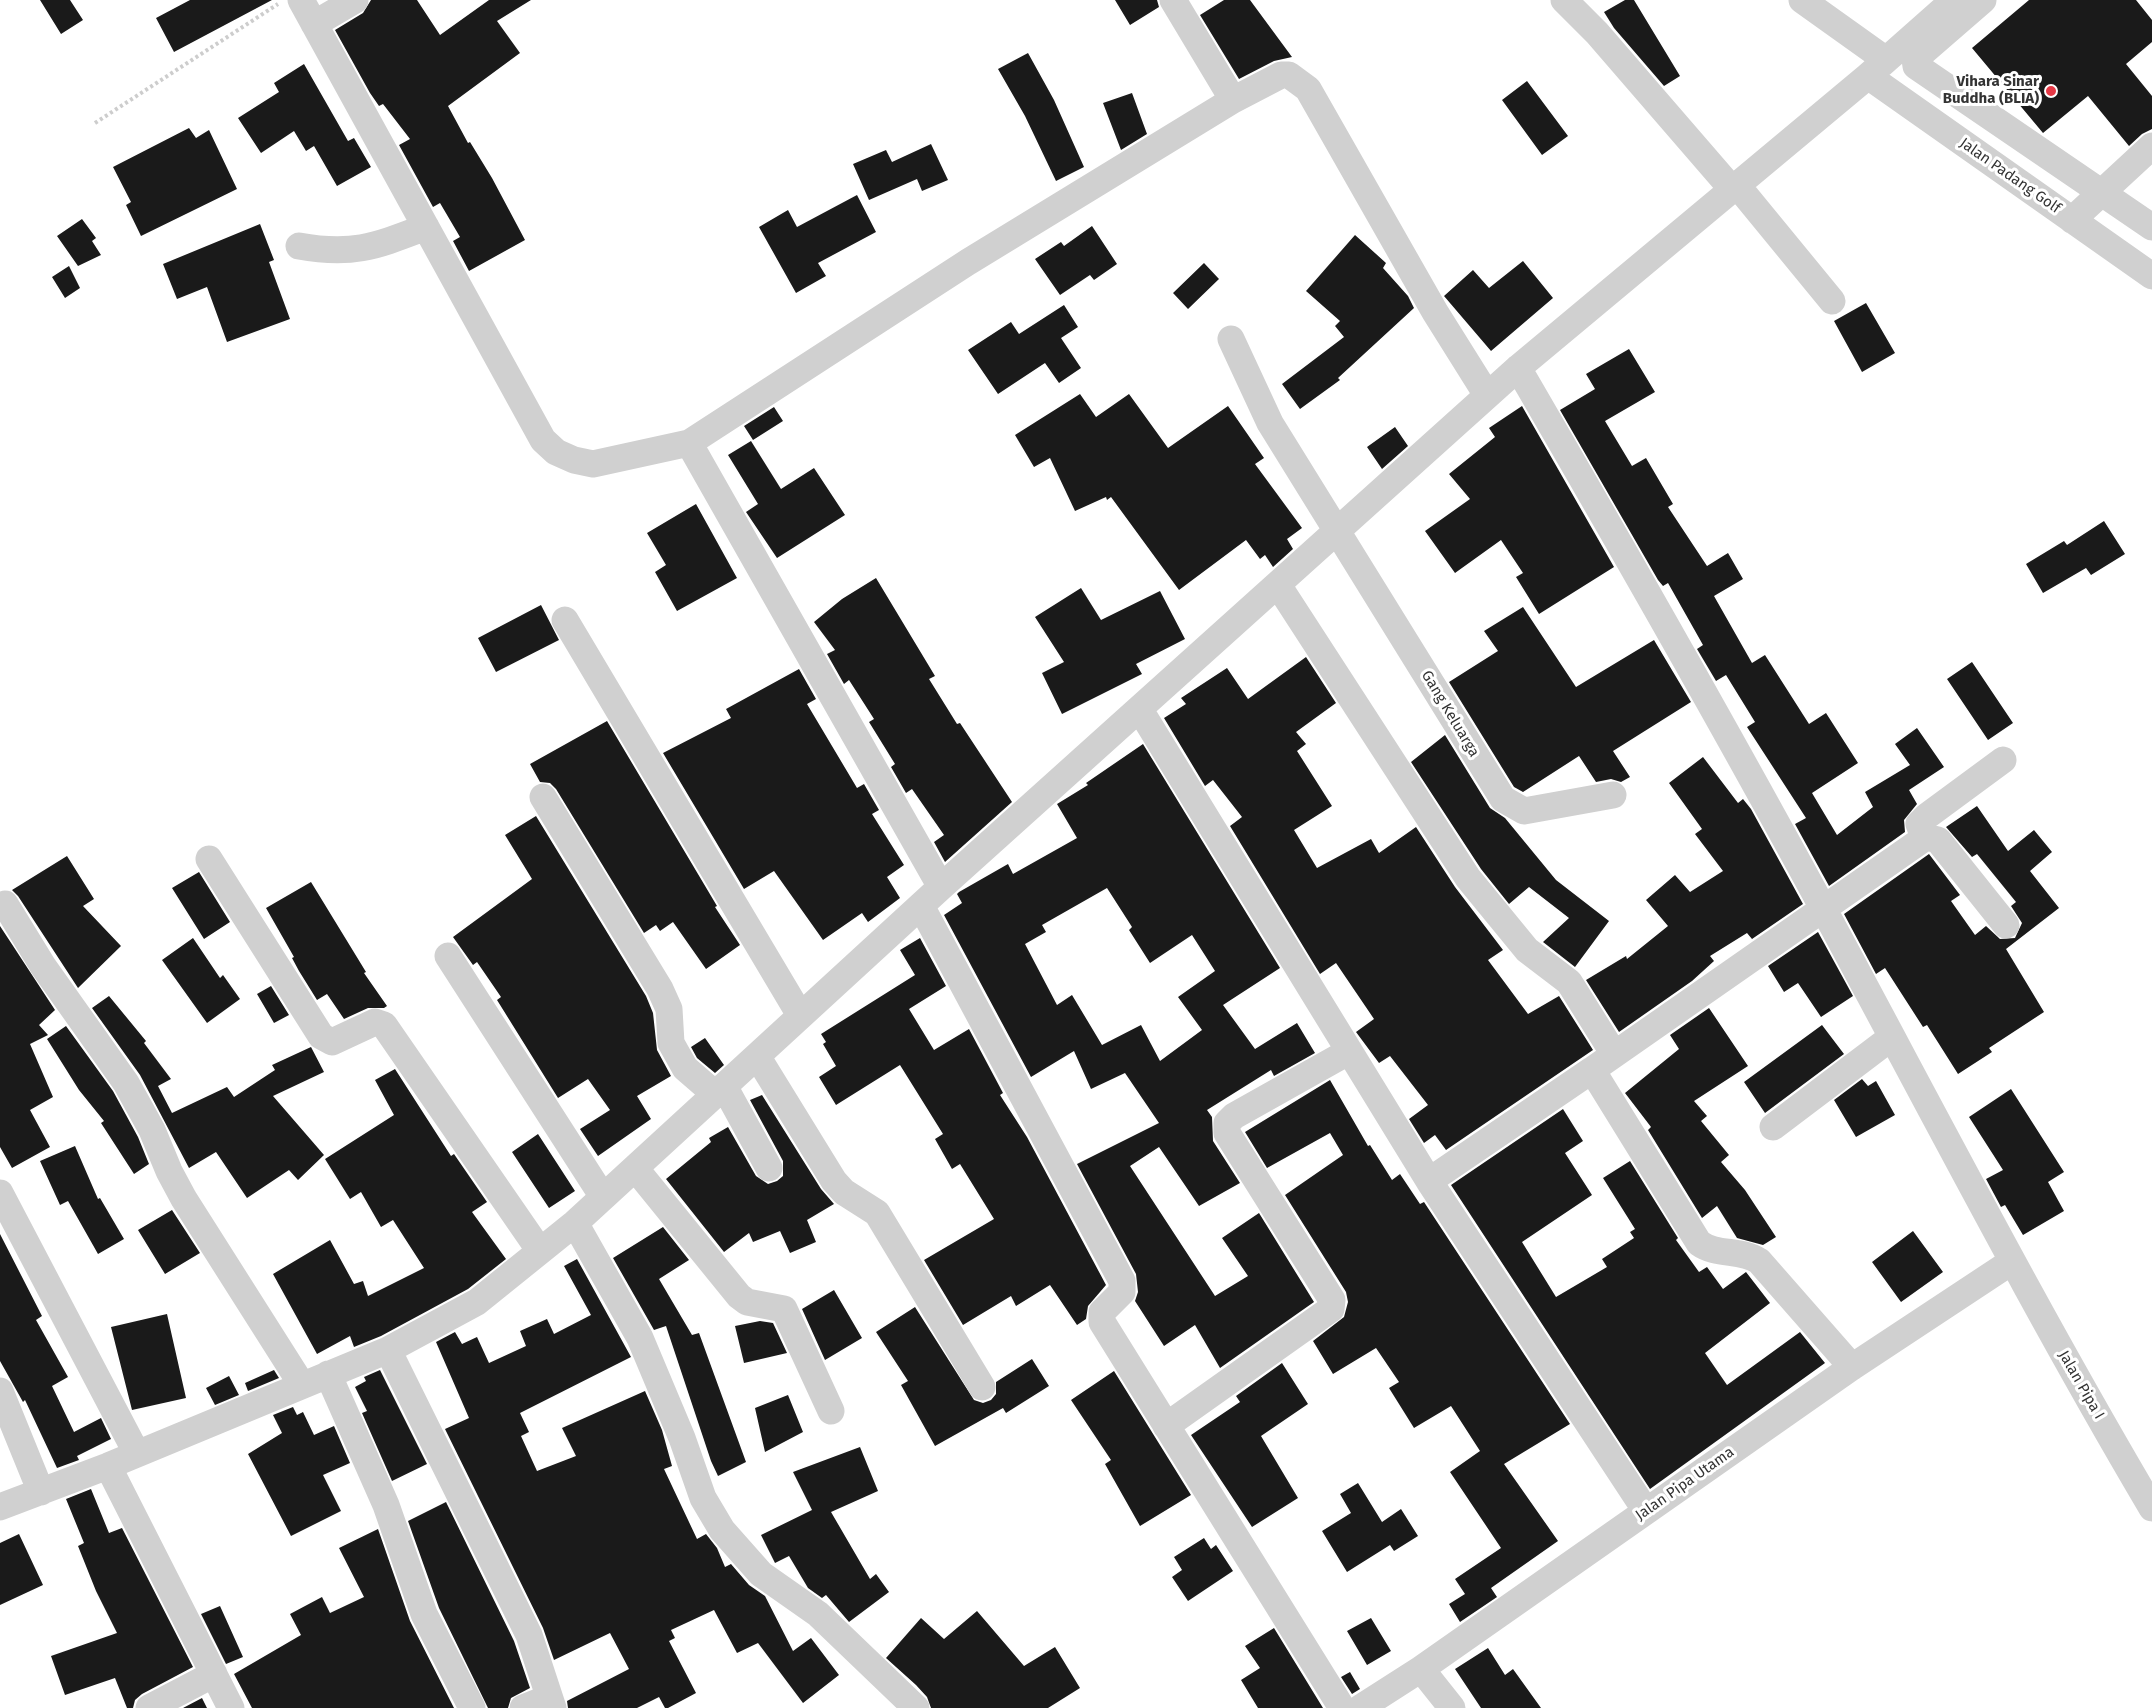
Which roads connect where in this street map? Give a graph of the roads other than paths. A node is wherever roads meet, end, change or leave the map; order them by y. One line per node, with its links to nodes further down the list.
1 (301, 0): 8 (street)
2 (355, 0): 8 (street)
3 (1173, 0): 10 (street)
4 (1564, 0): 12 (street)
5 (1802, 0): 9 (street, Jalan Padang Golf)
6 (1954, 0): 9 (street)
7 (1983, 0): 13 (street)
8 (314, 24): 15 (street)
9 (1877, 68): 12 (street); 14 (street, Jalan Padang Golf)
10 (1233, 100): 22 (street); 23 (street)
11 (2152, 146): 13 (street)
12 (1733, 186): 19 (street); 21 (street)
13 (2101, 192): 14 (street); 16 (street)
14 (2072, 220): 18 (street, Jalan Padang Golf)
15 (426, 227): 17 (street); 23 (street)
16 (2152, 227)
17 (299, 246)
18 (2152, 276)
19 (1832, 301)
20 (1231, 339): 24 (street, Gang Keluarga)
21 (1518, 368): 22 (street); 36 (street, Jalan Pipa I)
22 (1487, 395): 24 (street)
23 (689, 443): 33 (street)
24 (1337, 530): 25 (street); 29 (street, Gang Keluarga)
25 (1278, 585): 27 (street); 42 (street)
26 (565, 620): 39 (street)
27 (1140, 710): 33 (street); 41 (street)
28 (2003, 760): 31 (street)
29 (1613, 795)
30 (543, 797): 45 (street)
31 (1924, 838): 36 (street); 37 (street)
32 (209, 859): 53 (street)
33 (941, 887): 35 (street)
34 (5, 904): 58 (street)
35 (921, 906): 39 (street); 62 (street)
36 (1823, 909): 40 (street, Jalan Pipa I); 42 (street)
37 (2006, 925)
38 (448, 956): 51 (street)
39 (800, 1015): 43 (street)
40 (1892, 1038): 46 (street); 54 (street, Jalan Pipa I)
41 (1348, 1052): 49 (street); 62 (street)
42 (1614, 1054): 44 (street)
43 (757, 1056): 45 (street); 59 (street)
44 (1592, 1070): 49 (street); 56 (street)
45 (720, 1090): 47 (street); 48 (street)
46 (1773, 1127)
47 (635, 1168): 51 (street); 61 (street)
48 (769, 1168)
49 (1429, 1181): 68 (street)
50 (0, 1193): 63 (street)
51 (603, 1197): 52 (street)
52 (575, 1223): 53 (street); 75 (street)
53 (540, 1251): 55 (street)
54 (2011, 1262): 56 (street, Jalan Pipa Utama); 67 (street, Jalan Pipa I)
55 (388, 1350): 57 (street); 71 (street)
56 (1852, 1367): 68 (street, Jalan Pipa Utama)
57 (328, 1374): 58 (street); 74 (street)
58 (302, 1385): 63 (street)
59 (982, 1387)
60 (0, 1391): 65 (street)
61 (831, 1411)
62 (1166, 1426): 76 (street)
63 (137, 1454): 64 (street)
64 (108, 1466): 65 (street); 70 (street)
65 (41, 1492): 66 (street)
66 (0, 1508)
67 (2152, 1508)
68 (1646, 1511): 69 (street, Jalan Pipa Utama)
69 (1421, 1669): 77 (street, Jalan Pipa Utama); 78 (street)
70 (214, 1674): 72 (street); 73 (street)
71 (541, 1705)
72 (149, 1708)
73 (231, 1708)
74 (472, 1708)
75 (916, 1708)
76 (1342, 1708)
77 (1360, 1708)
78 (1452, 1708)

